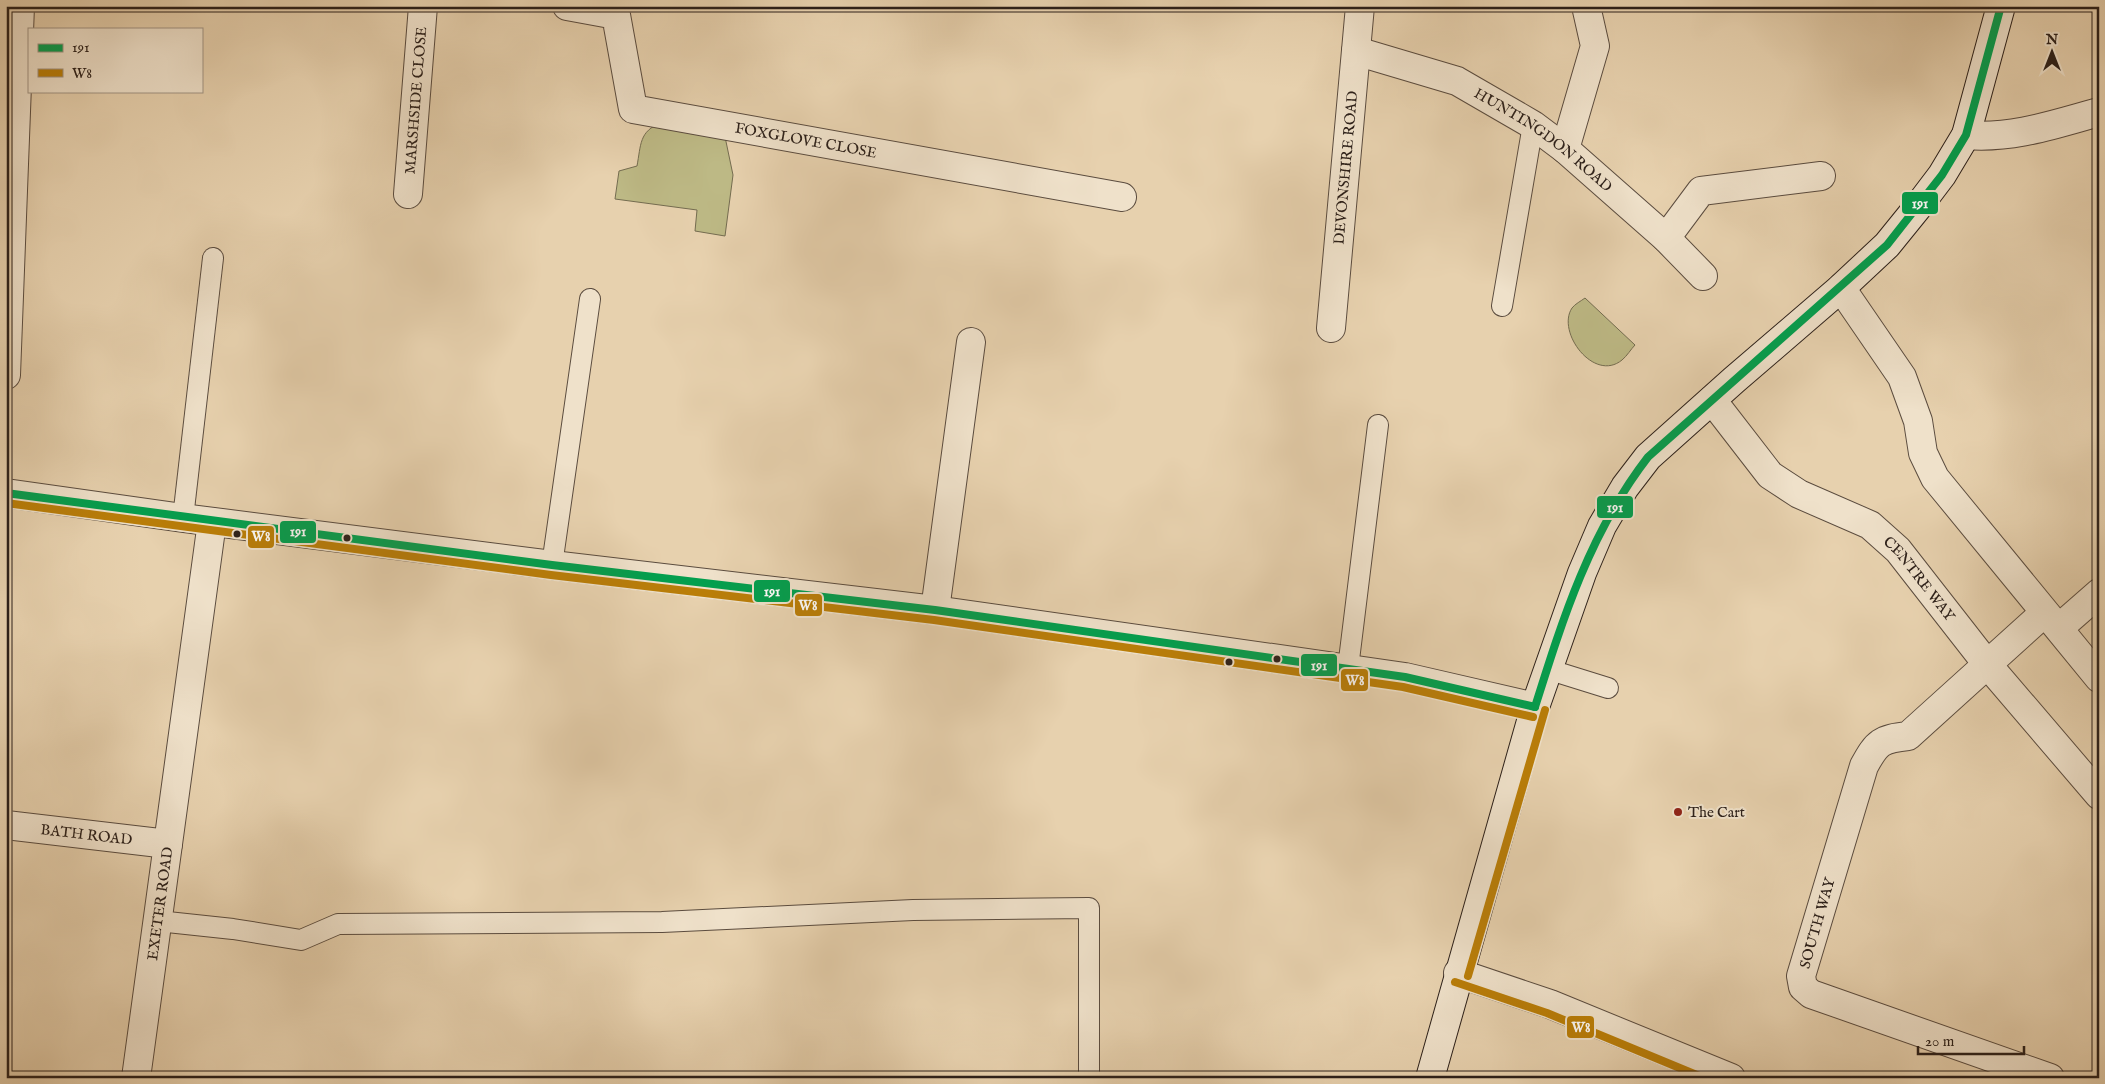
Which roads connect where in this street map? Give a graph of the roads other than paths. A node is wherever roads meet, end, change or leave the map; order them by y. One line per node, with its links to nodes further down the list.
1 (20, 6): 23 (street)
2 (423, 6): 13 (street, MARSHSIDE CLOSE)
3 (567, 6): 14 (street, FOXGLOVE CLOSE)
4 (1360, 6): 7 (street, DEVONSHIRE ROAD)
5 (1586, 6): 11 (street)
6 (2001, 6): 10 (street)
7 (1356, 51): 9 (street, HUNTINGDON ROAD); 21 (street, DEVONSHIRE ROAD)
8 (2099, 112): 10 (street)
9 (1533, 125): 11 (street, HUNTINGDON ROAD); 20 (lane)
10 (1966, 135): 18 (street)
11 (1565, 149): 15 (street, HUNTINGDON ROAD)
12 (1821, 176): 15 (street)
13 (408, 194)
14 (1122, 197)
15 (1666, 238): 17 (street, HUNTINGDON ROAD)
16 (213, 258): 27 (lane)
17 (1703, 276)
18 (1841, 288): 24 (street); 32 (street)
19 (590, 299): 29 (lane)
20 (1502, 306)
21 (1331, 328)
22 (971, 342): 31 (street)
23 (6, 375)
24 (1712, 400): 33 (street, CENTRE WAY); 35 (street)
25 (1378, 425): 34 (lane)
26 (6, 493): 27 (street)
27 (183, 518): 28 (street)
28 (212, 522): 29 (street); 41 (street, EXETER ROAD)
29 (552, 565): 31 (street)
30 (2099, 593): 32 (street, SOUTH WAY)
31 (934, 610): 34 (street)
32 (2051, 620): 33 (street, SOUTH WAY); 36 (street)
33 (1987, 664): 39 (street, CENTRE WAY); 48 (street, SOUTH WAY)
34 (1348, 668): 38 (street)
35 (1547, 668): 37 (lane); 38 (street)
36 (2099, 678)
37 (1608, 688)
38 (1535, 707): 43 (street)
39 (2099, 795)
40 (6, 825): 41 (street, BATH ROAD)
41 (168, 844): 42 (street, EXETER ROAD)
42 (158, 921): 44 (street, EXETER ROAD); 45 (lane)
43 (1458, 974): 46 (street); 47 (street)
44 (136, 1078)
45 (1089, 1078)
46 (1430, 1078)
47 (1731, 1078)
48 (2050, 1078)

